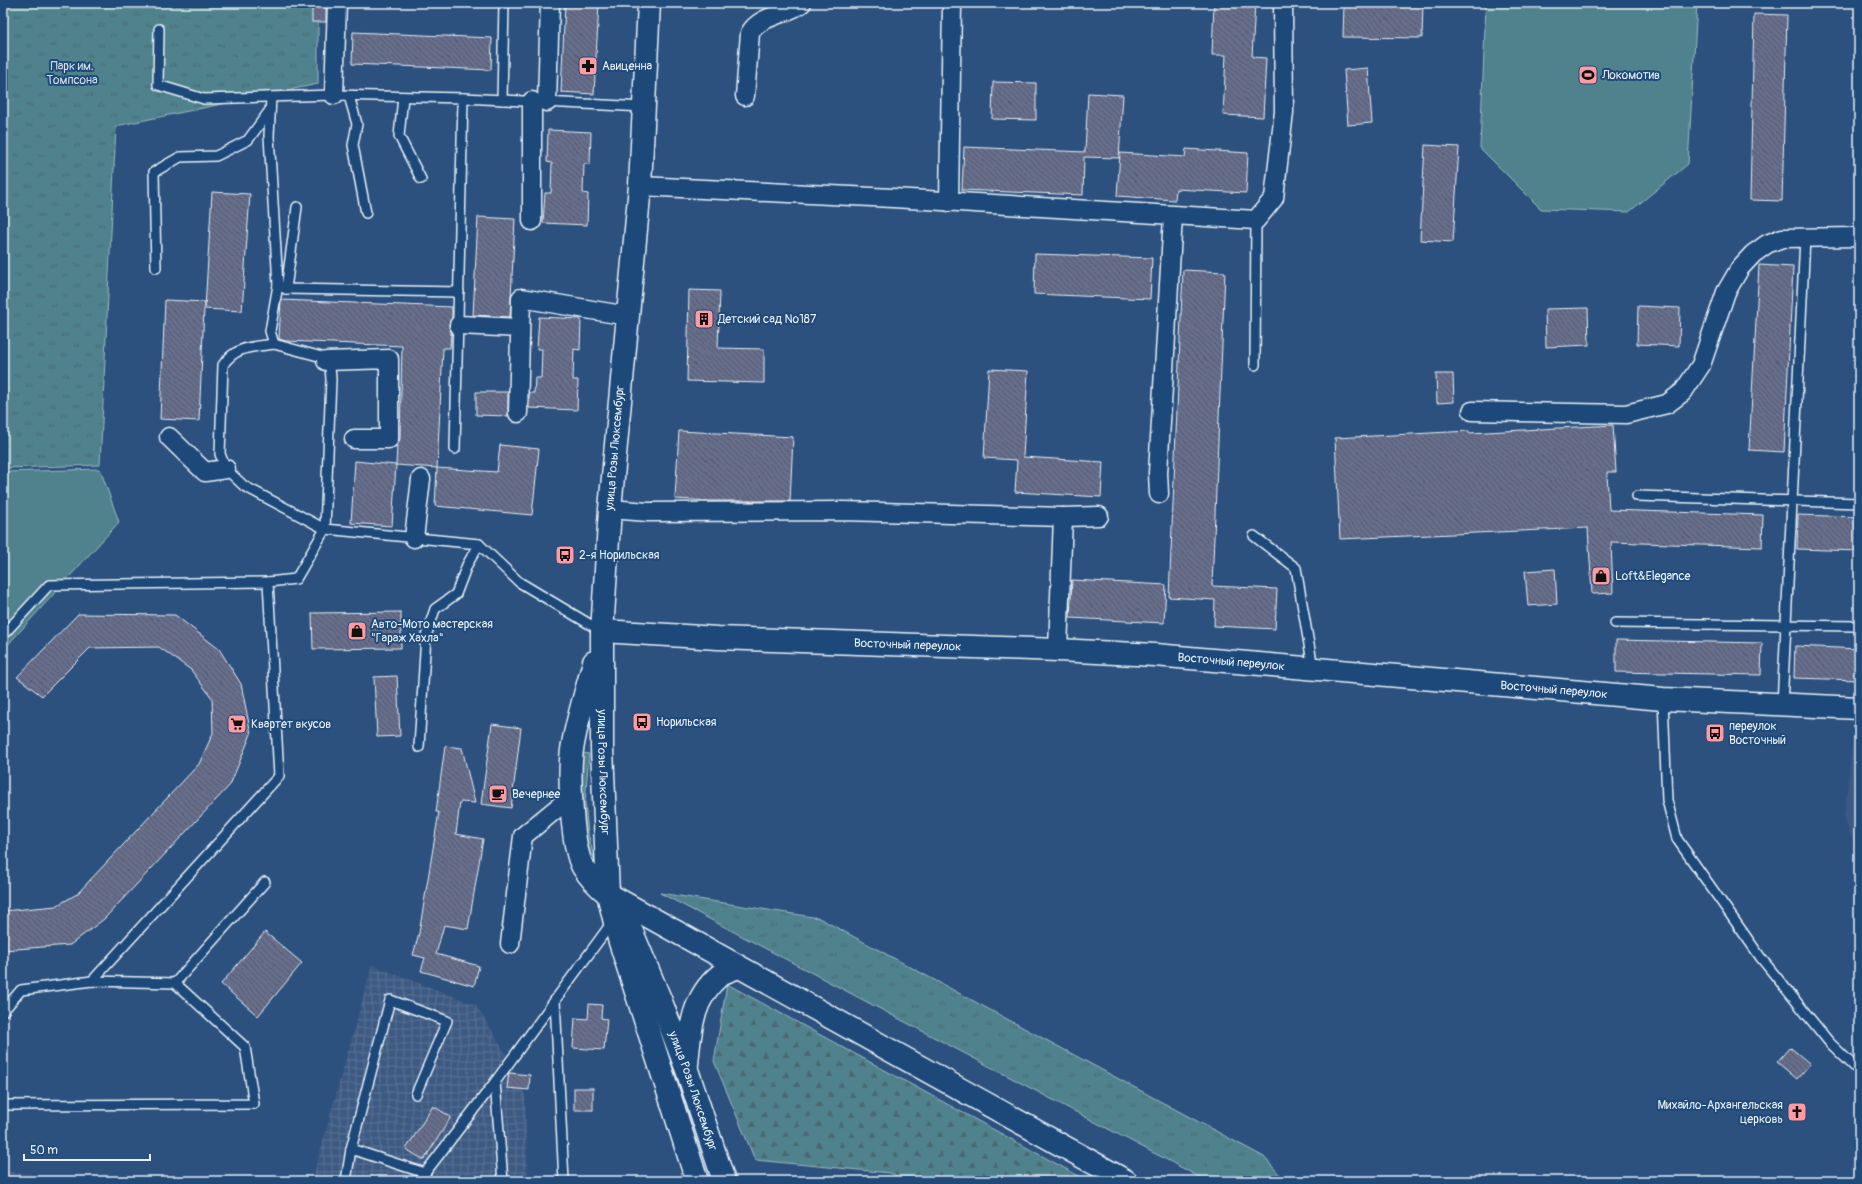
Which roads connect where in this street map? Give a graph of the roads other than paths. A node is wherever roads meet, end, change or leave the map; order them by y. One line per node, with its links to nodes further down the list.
1 (337, 3): 9 (street)
2 (504, 3): 14 (lane)
3 (550, 3): 15 (street)
4 (649, 3): 16 (main road, улица Розы Люксембург)
5 (802, 3): 10 (street)
6 (952, 3): 20 (street)
7 (1282, 3): 24 (street)
8 (159, 30): 11 (lane)
9 (342, 96): 11 (lane); 12 (lane); 22 (lane)
10 (745, 96)
11 (271, 97): 17 (lane)
12 (403, 97): 13 (lane); 18 (lane)
13 (463, 98): 14 (lane); 30 (lane)
14 (502, 100): 15 (lane)
15 (539, 102): 16 (lane); 25 (street)
16 (644, 107): 19 (main road, улица Розы Люксембург)
17 (270, 110): 28 (lane); 29 (lane)
18 (421, 179)
19 (640, 186): 20 (street); 31 (main road, улица Розы Люксембург)
20 (949, 202): 23 (street)
21 (297, 207): 29 (lane)
22 (366, 213)
23 (1173, 216): 24 (street); 44 (street)
24 (1256, 220): 36 (lane)
25 (532, 221)
26 (1859, 237): 27 (street)
27 (1805, 238): 37 (street); 46 (lane)
28 (156, 268)
29 (282, 287): 30 (lane); 34 (lane)
30 (459, 292): 32 (lane)
31 (628, 316): 33 (street); 48 (main road, улица Розы Люксембург)
32 (459, 325): 33 (street); 41 (lane)
33 (519, 328): 38 (street)
34 (274, 344): 35 (lane); 42 (lane)
35 (326, 361): 40 (street); 51 (lane)
36 (1255, 365)
37 (1472, 410)
38 (518, 413)
39 (169, 437): 42 (street)
40 (354, 438)
41 (455, 449)
42 (226, 469): 51 (lane)
43 (421, 479): 53 (street)
44 (1159, 494)
45 (1637, 496): 46 (lane)
46 (1791, 500): 47 (lane); 57 (lane)
47 (1859, 503)
48 (610, 509): 50 (street); 59 (main road, улица Розы Люксембург)
49 (1099, 516): 50 (street)
50 (1064, 517): 61 (street)
51 (325, 529): 53 (lane); 55 (lane)
52 (1254, 536): 62 (lane)
53 (414, 538): 54 (lane)
54 (479, 544): 59 (lane); 66 (lane)
55 (268, 582): 60 (lane); 73 (lane)
56 (1616, 623): 57 (lane)
57 (1784, 625): 58 (lane); 64 (lane)
58 (1859, 626)
59 (602, 632): 61 (main road, Восточный переулок); 67 (main road); 69 (main road, улица Розы Люксембург)
60 (3, 635)
61 (1058, 650): 62 (main road, Восточный переулок)
62 (1314, 668): 63 (main road, Восточный переулок)
63 (1663, 699): 64 (main road, Восточный переулок); 78 (lane)
64 (1782, 704): 65 (main road, Восточный переулок)
65 (1859, 708)
66 (419, 747)
67 (572, 796): 69 (main road); 71 (street)
68 (265, 882): 74 (lane)
69 (608, 894): 70 (main road, улица Розы Люксембург); 72 (main road); 77 (main road, улица Розы Люксембург)
70 (615, 919): 75 (lane); 87 (main road, улица Розы Люксембург)
71 (510, 944)
72 (738, 967): 77 (main road); 89 (main road)
73 (92, 981): 74 (lane); 76 (lane)
74 (175, 983): 81 (lane)
75 (555, 1000): 79 (lane); 86 (lane)
76 (3, 1011)
77 (687, 1070): 88 (main road, улица Розы Люксембург)
78 (1859, 1071)
79 (495, 1082): 83 (lane); 85 (lane)
80 (416, 1094): 82 (lane)
81 (3, 1105)
82 (351, 1149): 83 (lane); 84 (lane)
83 (423, 1177)
84 (346, 1181)
85 (503, 1181)
86 (564, 1181)
87 (696, 1181)
88 (724, 1181)
89 (1126, 1181)

